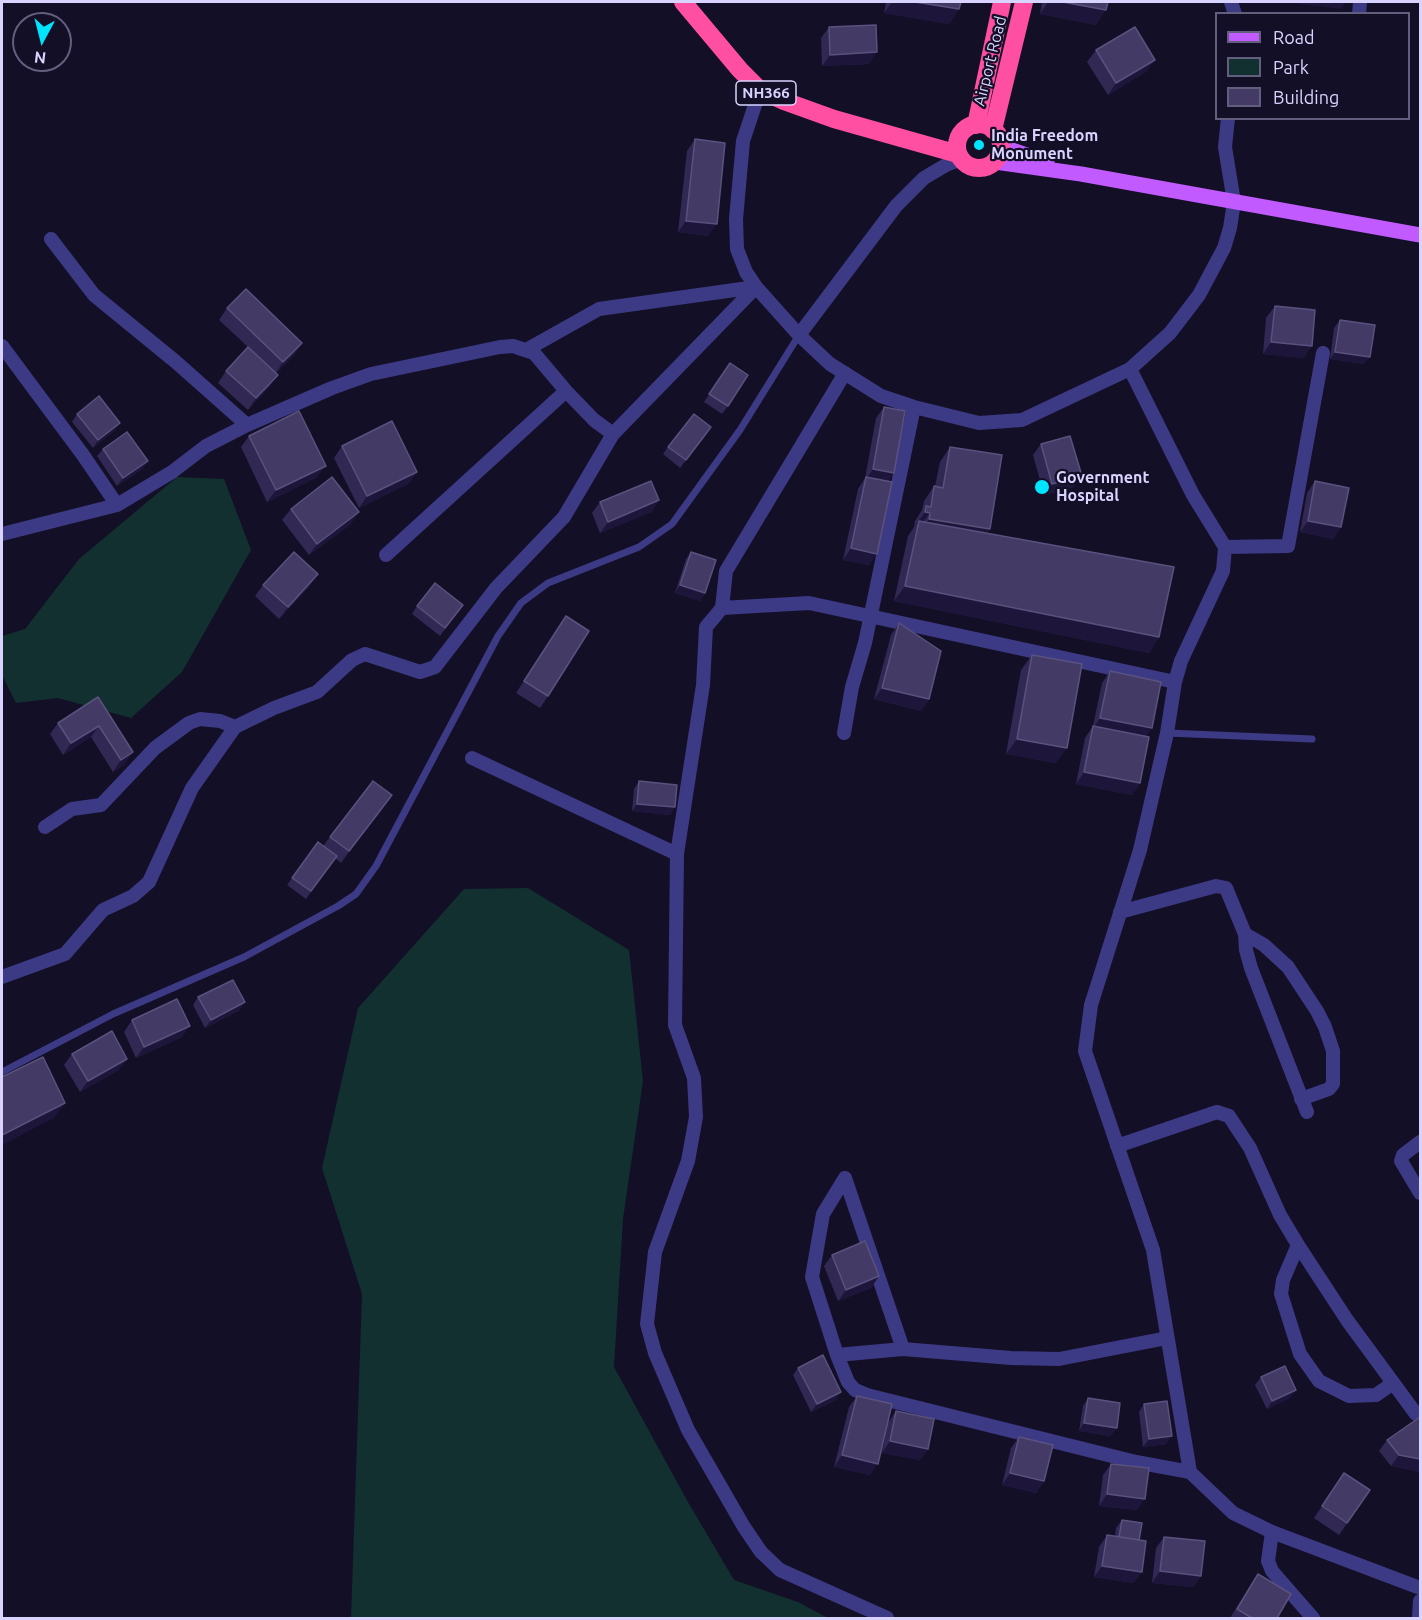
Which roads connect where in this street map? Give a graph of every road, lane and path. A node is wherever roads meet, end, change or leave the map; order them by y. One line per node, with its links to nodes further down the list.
1 (683, 2): 4 (highway, NH366)
2 (1002, 2): 6 (highway, Airport Road)
3 (1024, 2): 6 (highway, Airport Road)
4 (760, 90): 7 (highway, NH366); 11 (street)
5 (1228, 120): 8 (street)
6 (991, 140): 7 (highway); 7 (highway, NH366); 8 (main road)
7 (960, 150): 12 (street)
8 (1234, 202): 9 (main road); 16 (street)
9 (1420, 235)
10 (51, 239): 20 (street)
11 (756, 287): 12 (street); 14 (street); 21 (street)
12 (799, 334): 17 (street); 39 (lane)
13 (2, 346): 22 (street)
14 (526, 350): 18 (street); 20 (street)
15 (1323, 352): 24 (street)
16 (1130, 369): 19 (street); 24 (street)
17 (845, 373): 19 (street); 26 (street)
18 (566, 391): 21 (street); 25 (street)
19 (914, 407): 27 (street)
20 (247, 425): 22 (street)
21 (613, 434): 29 (street)
22 (117, 505): 23 (street)
23 (2, 534)
24 (1225, 547): 28 (street)
25 (386, 555)
26 (722, 608): 27 (street); 35 (street)
27 (870, 616): 28 (street); 31 (street)
28 (1175, 682): 30 (street)
29 (235, 727): 34 (street); 38 (street)
30 (1167, 733): 32 (lane); 36 (street)
31 (844, 734)
32 (1312, 739)
33 (472, 758): 35 (street)
34 (45, 827)
35 (677, 854): 53 (street)
36 (1120, 912): 37 (street); 41 (street)
37 (1245, 934): 37 (street)
38 (2, 977)
39 (2, 1072)
40 (1420, 1142): 42 (street)
41 (1117, 1146): 43 (street); 44 (street)
42 (1420, 1193)
43 (1298, 1245): 47 (street); 47 (street)
44 (1167, 1338): 45 (street); 49 (street)
45 (903, 1349): 46 (street); 46 (street)
46 (837, 1355): 49 (street)
47 (1394, 1383): 48 (street)
48 (1416, 1413)
49 (1190, 1472): 50 (street)
50 (1272, 1532): 51 (street); 54 (street)
51 (1420, 1588)
52 (1420, 1601): 55 (street)
53 (887, 1618)
54 (1312, 1618)
55 (1419, 1618)

